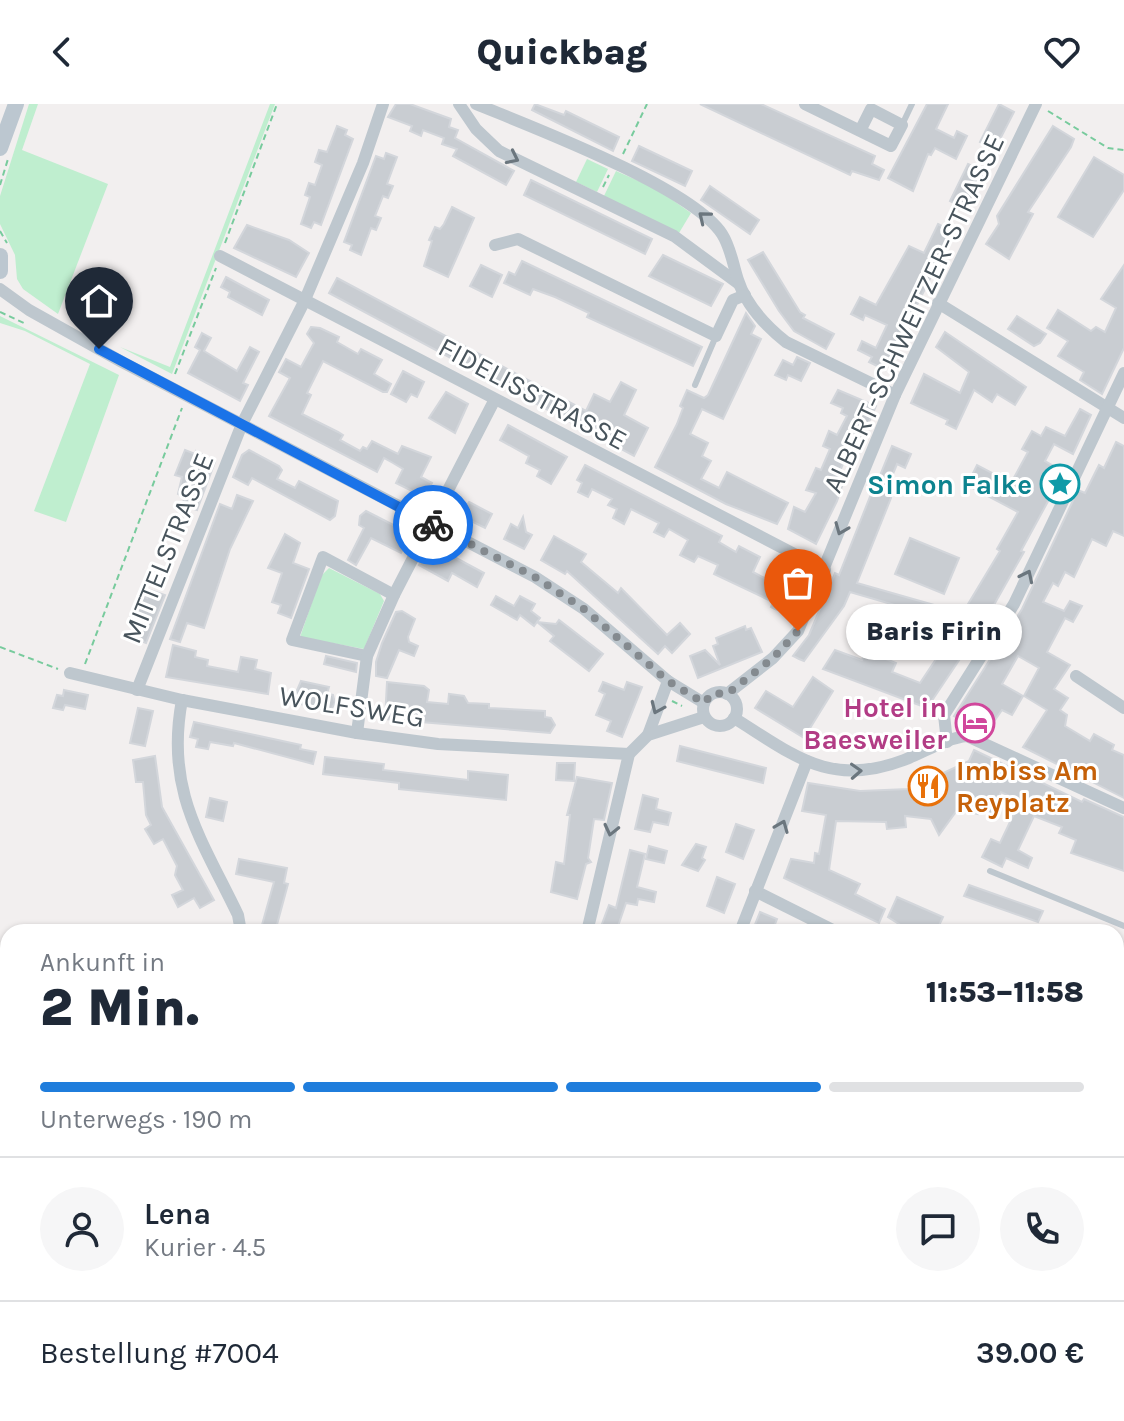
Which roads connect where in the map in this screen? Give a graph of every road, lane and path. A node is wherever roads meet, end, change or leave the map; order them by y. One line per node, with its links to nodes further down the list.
1 (16, 104): 11 (main road)
2 (383, 104): 22 (street, MITTELSTRASSE)
3 (459, 104): 14 (street, one-way to 14)
4 (476, 104): 13 (street)
5 (647, 104): 13 (path)
6 (805, 104): 10 (street)
7 (912, 104): 9 (lane)
8 (1037, 104): 12 (path); 23 (street, ALBERT-SCHWEITZER-STRASSE)
9 (902, 125): 10 (street); 10 (street)
10 (860, 131)
11 (0, 148)
12 (1124, 150)
13 (616, 165): 14 (path); 21 (street, one-way to 13)
14 (597, 199): 21 (street)
15 (0, 231): 17 (path)
16 (495, 245): 24 (street)
17 (5, 251): 19 (main road)
18 (220, 256): 22 (street, FIDELISSTRASSE)
19 (0, 271)
20 (0, 289): 28 (street)
21 (742, 290): 24 (street); 29 (street)
22 (304, 302): 30 (street, FIDELISSTRASSE); 33 (street, MITTELSTRASSE)
23 (938, 303): 29 (street, ALBERT-SCHWEITZER-STRASSE); 31 (street)
24 (716, 336): 27 (lane)
25 (1124, 373): 31 (street)
26 (173, 377): 28 (path)
27 (695, 385)
28 (187, 395): 33 (street); 39 (path)
29 (895, 395): 35 (street, ALBERT-SCHWEITZER-STRASSE, one-way to 35)
30 (494, 401): 34 (street); 35 (street, FIDELISSTRASSE)
31 (1107, 410): 32 (street); 51 (street, one-way to 31)
32 (1124, 418)
33 (242, 424): 34 (street); 42 (street, MITTELSTRASSE)
34 (431, 524): 36 (street); 41 (street)
35 (825, 570): 43 (street, ALBERT-SCHWEITZER-STRASSE)
36 (394, 595): 38 (street); 38 (street)
37 (0, 647): 39 (path)
38 (367, 656): 49 (street)
39 (76, 674): 42 (street, WOLFSWEG)
40 (1076, 676): 46 (street)
41 (668, 681): 45 (street); 50 (street, one-way to 50)
42 (137, 690): 44 (street, WOLFSWEG)
43 (727, 694): 45 (street); 48 (street)
44 (182, 700): 49 (street, WOLFSWEG); 57 (street)
45 (704, 703): 47 (street)
46 (1124, 708)
47 (704, 717): 48 (street); 50 (street)
48 (734, 718): 53 (street)
49 (357, 733): 52 (street, WOLFSWEG)
50 (648, 735): 52 (street)
51 (947, 742): 53 (street, one-way to 51); 54 (street)
52 (629, 754): 58 (street, one-way to 58)
53 (807, 761): 56 (street, one-way to 53)
54 (1124, 808)
55 (990, 871): 61 (lane)
56 (755, 891): 59 (street); 60 (street)
57 (240, 924)
58 (589, 924)
59 (743, 924)
60 (821, 924)
61 (1119, 924)

